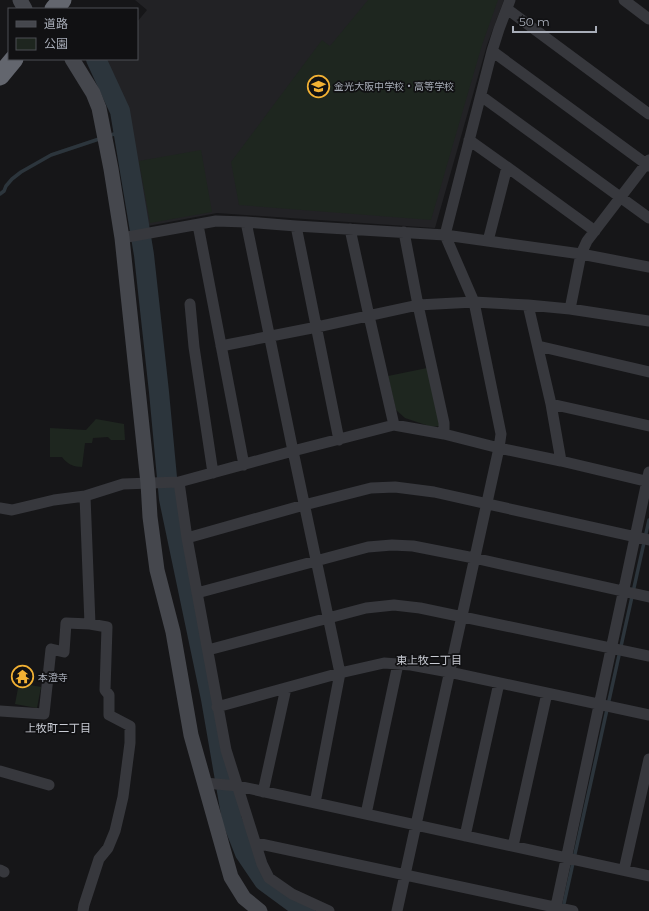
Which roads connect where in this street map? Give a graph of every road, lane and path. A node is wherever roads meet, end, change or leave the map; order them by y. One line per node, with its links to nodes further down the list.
1 (624, 0): 3 (street)
2 (508, 4): 4 (street); 9 (street)
3 (649, 19)
4 (492, 51): 8 (street); 11 (street)
5 (13, 60): 7 (highway)
6 (73, 60): 22 (street)
7 (0, 76)
8 (481, 96): 10 (street); 13 (street)
9 (649, 114)
10 (469, 140): 12 (street); 21 (street)
11 (648, 164): 13 (street)
12 (507, 167): 19 (street); 23 (street)
13 (621, 198): 14 (street); 19 (street)
14 (649, 218)
15 (246, 222): 16 (street); 17 (street); 34 (street)
16 (198, 225): 22 (street); 35 (street)
17 (296, 226): 18 (street); 33 (street)
18 (350, 229): 20 (street); 31 (street)
19 (595, 231): 24 (street)
20 (404, 232): 21 (street); 28 (street)
21 (445, 235): 23 (street); 26 (street)
22 (126, 238): 50 (street)
23 (488, 241): 24 (street)
24 (581, 254): 25 (street); 30 (street)
25 (649, 267)
26 (474, 302): 28 (street); 29 (street); 43 (street)
27 (190, 304): 47 (street)
28 (418, 305): 31 (street); 41 (street)
29 (528, 305): 30 (street); 36 (street)
30 (570, 309): 32 (street)
31 (369, 316): 33 (street); 39 (street)
32 (649, 321)
33 (317, 327): 34 (street); 42 (street)
34 (269, 337): 35 (street); 44 (street)
35 (221, 346): 46 (street)
36 (538, 346): 37 (street); 38 (street)
37 (649, 372)
38 (551, 404): 40 (street); 45 (street)
39 (394, 426): 41 (street); 42 (street)
40 (649, 426)
41 (444, 434): 43 (street)
42 (339, 440): 44 (street)
43 (499, 448): 45 (street); 52 (street)
44 (293, 451): 46 (street); 53 (street)
45 (561, 461): 48 (street)
46 (244, 465): 47 (street)
47 (213, 473): 49 (street)
48 (648, 478): 55 (street)
49 (179, 482): 50 (street); 56 (street)
50 (148, 483): 51 (street); 81 (street)
51 (85, 496): 54 (street); 65 (street)
52 (486, 504): 53 (street); 55 (street); 58 (street)
53 (304, 505): 56 (street); 59 (street)
54 (0, 508)
55 (635, 537): 57 (street); 60 (street)
56 (187, 538): 61 (street)
57 (649, 540)
58 (474, 558): 59 (street); 60 (street); 63 (street)
59 (316, 561): 61 (street); 64 (street)
60 (624, 591): 62 (street); 66 (street)
61 (196, 593): 67 (street)
62 (649, 597)
63 (462, 616): 64 (street); 66 (street); 70 (street)
64 (328, 618): 67 (street); 71 (street)
65 (90, 624): 77 (street); 96 (street)
66 (611, 648): 68 (street); 75 (street)
67 (208, 650): 76 (street)
68 (649, 656)
69 (398, 664): 70 (street); 71 (street); 86 (street)
70 (449, 672): 72 (street); 87 (street)
71 (340, 673): 73 (street); 85 (street)
72 (499, 683): 74 (street); 88 (street)
73 (286, 688): 76 (street); 84 (street)
74 (547, 693): 75 (street); 90 (street)
75 (599, 705): 78 (street); 91 (street)
76 (218, 707): 83 (street)
77 (0, 711)
78 (649, 716)
79 (649, 759): 92 (street)
80 (0, 772): 82 (street)
81 (205, 783): 83 (street); 97 (street)
82 (49, 785)
83 (238, 786): 84 (street); 89 (street)
84 (263, 792): 85 (street)
85 (315, 804): 86 (street)
86 (366, 814): 87 (street)
87 (415, 825): 88 (street); 93 (street)
88 (465, 836): 90 (street)
89 (256, 843): 93 (street); 98 (street)
90 (513, 846): 91 (street)
91 (567, 858): 92 (street); 95 (street)
92 (624, 870): 94 (street)
93 (404, 875): 95 (street); 99 (street)
94 (649, 876)
95 (556, 909): 100 (street)
96 (83, 911)
97 (260, 911)
98 (329, 911)
99 (397, 911)
100 (573, 911)

